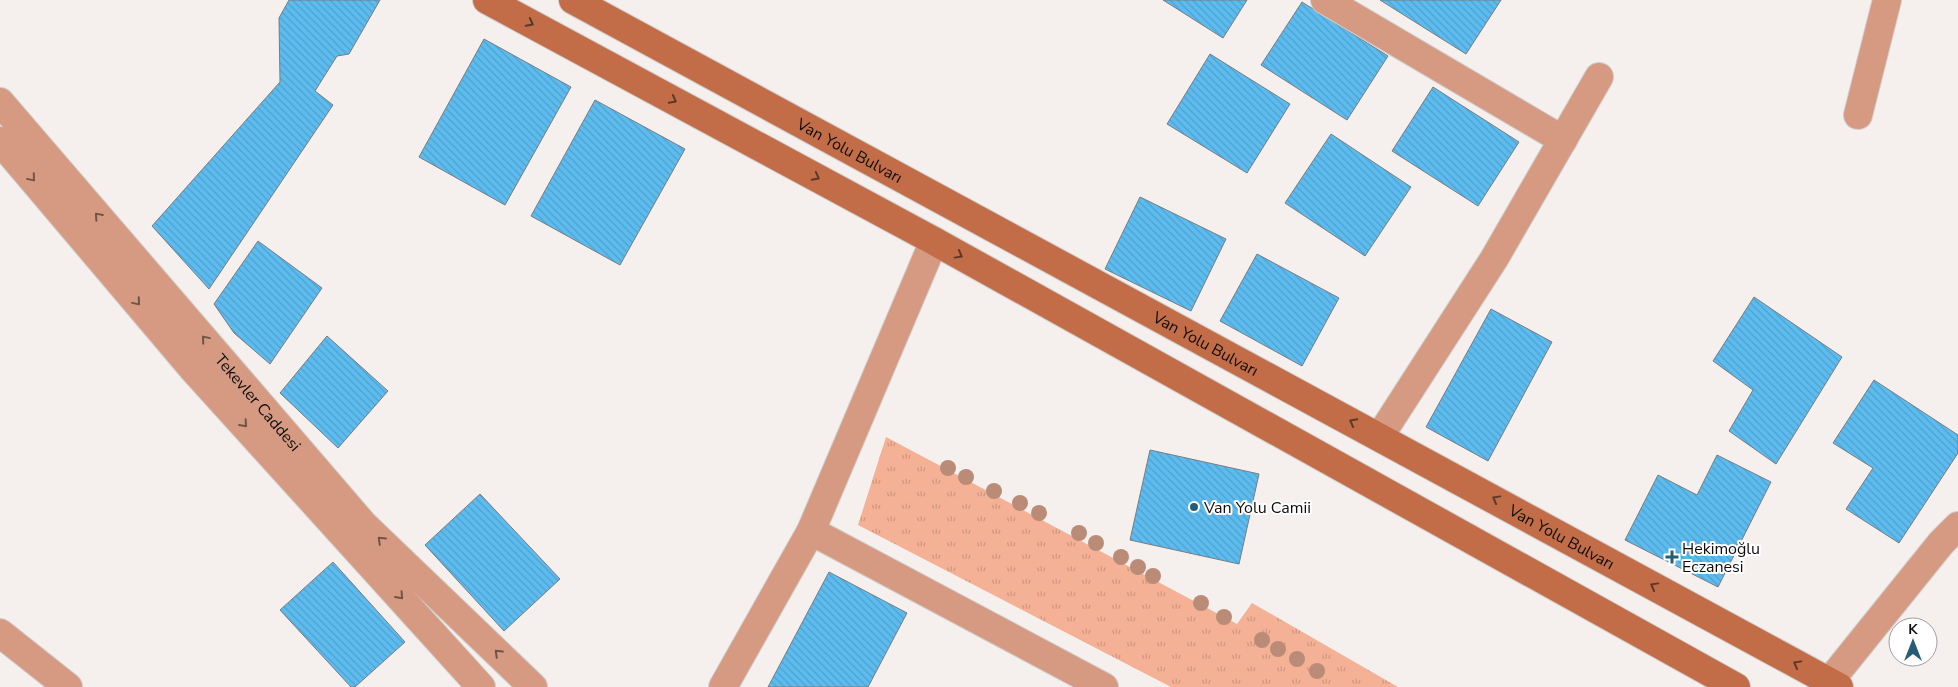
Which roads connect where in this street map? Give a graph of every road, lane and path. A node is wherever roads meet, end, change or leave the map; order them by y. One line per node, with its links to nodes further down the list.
1 (487, 0): 10 (main road, one-way to 10)
2 (573, 0): 11 (main road, Van Yolu Bulvarı, one-way to 2)
3 (1325, 0): 8 (street)
4 (1887, 0): 7 (street)
5 (1599, 77): 8 (street)
6 (0, 102): 18 (street, Tekevler Caddesi, one-way to 6)
7 (1858, 115)
8 (1563, 140): 11 (street)
9 (0, 141): 17 (street, one-way to 17)
10 (934, 241): 13 (street); 21 (main road, one-way to 21)
11 (1380, 436): 15 (main road, Van Yolu Bulvarı, one-way to 11)
12 (1958, 526): 15 (street)
13 (811, 532): 19 (street); 20 (street)
14 (0, 633): 16 (street)
15 (1832, 685)
16 (68, 687)
17 (481, 687)
18 (533, 687)
19 (723, 687)
20 (1104, 687)
21 (1736, 687)

